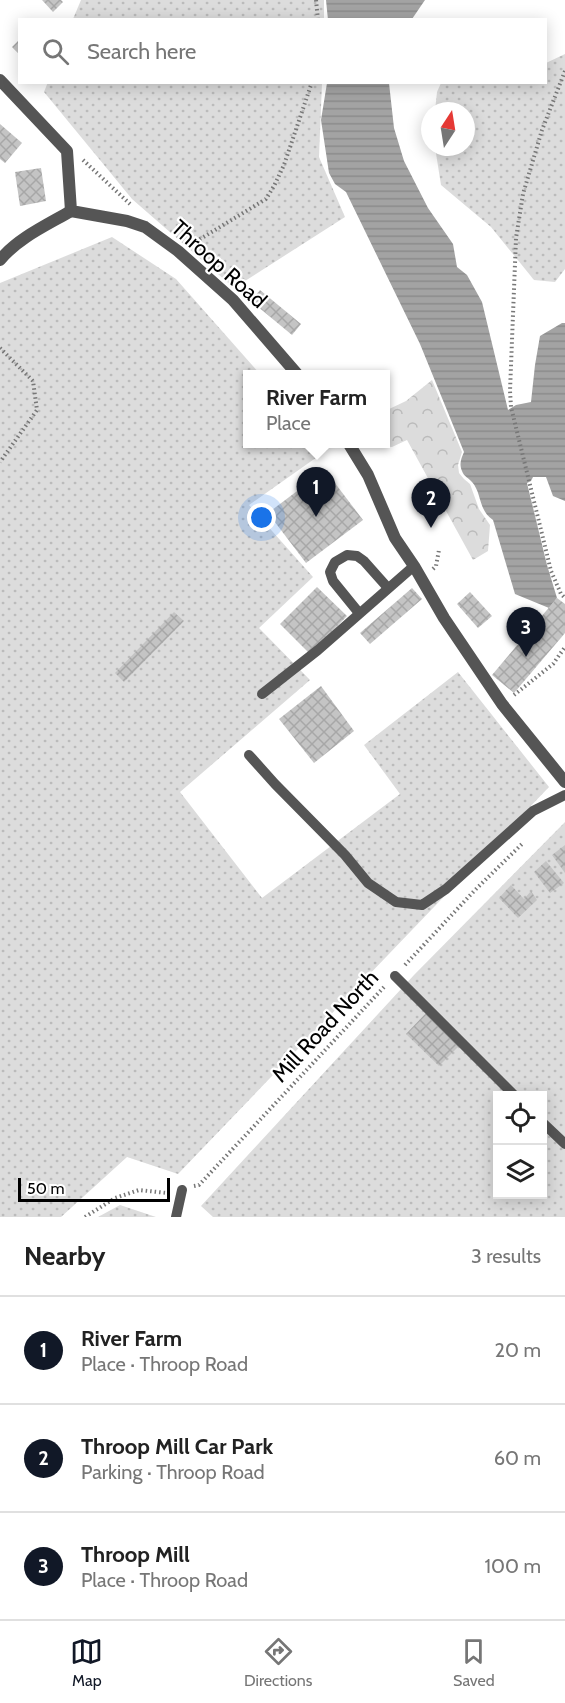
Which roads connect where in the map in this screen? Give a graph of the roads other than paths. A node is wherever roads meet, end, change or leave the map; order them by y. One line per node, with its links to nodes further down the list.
1 (0, 80): 2 (street)
2 (71, 211): 3 (street); 4 (street, Throop Road)
3 (0, 260)
4 (293, 370)
5 (351, 448): 6 (street)
6 (414, 566): 7 (lane); 11 (street)
7 (388, 588): 8 (lane); 8 (lane)
8 (359, 613): 9 (lane)
9 (262, 694)
10 (249, 755): 12 (lane)
11 (565, 782)
12 (565, 795)
13 (394, 976): 14 (lane)
14 (511, 1091)
15 (547, 1126): 16 (lane)
16 (565, 1144)
17 (182, 1190): 18 (lane)
18 (176, 1217)

